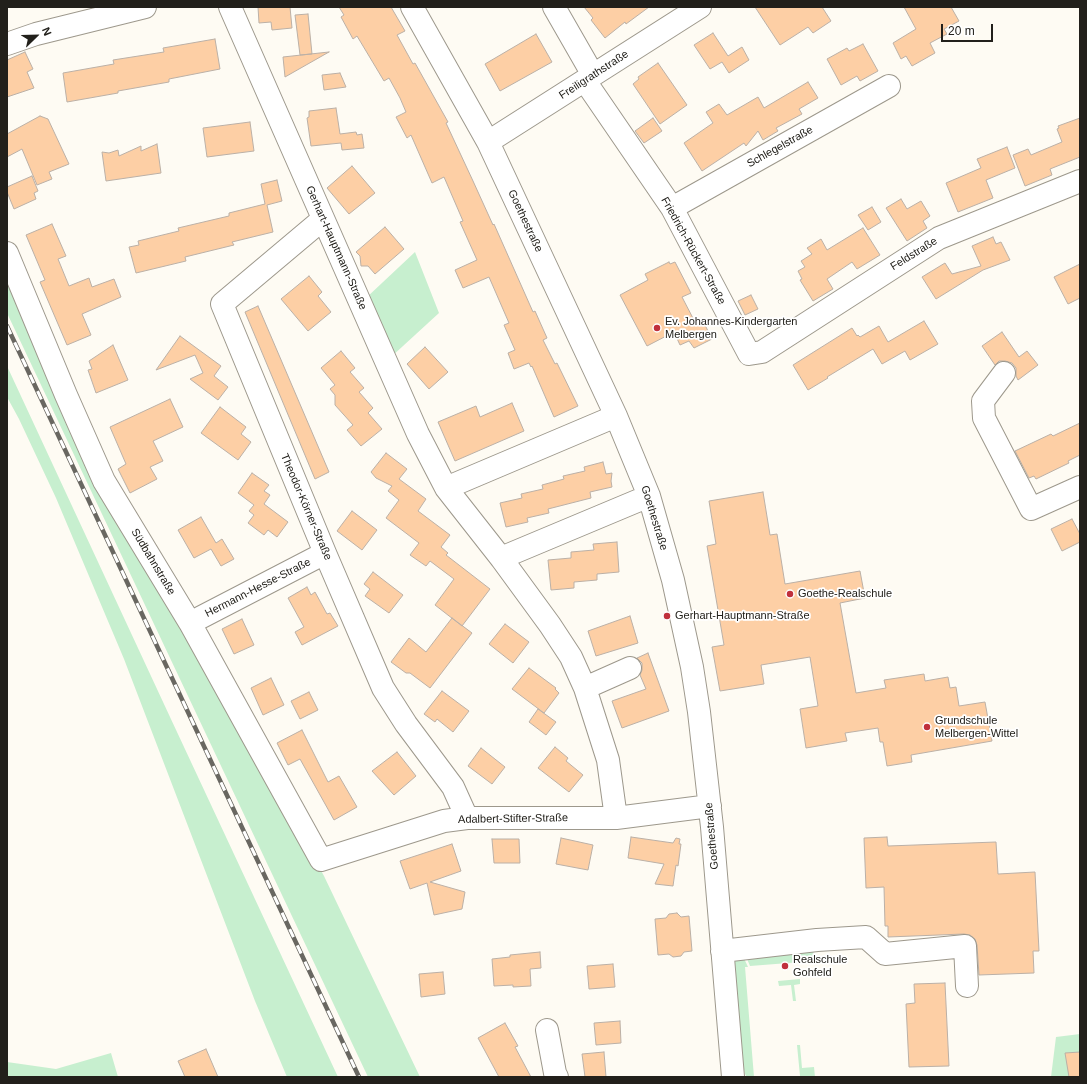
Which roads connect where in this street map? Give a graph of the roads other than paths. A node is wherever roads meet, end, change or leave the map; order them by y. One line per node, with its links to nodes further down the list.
1 (145, 7): 6 (street)
2 (230, 7): 12 (street, Gerhart-Hauptmann-Straße)
3 (412, 7): 9 (street, Goethestraße)
4 (554, 7): 7 (street, Friedrich-Rückert-Straße)
5 (700, 7): 7 (street, Freiligrathstraße)
6 (7, 44)
7 (589, 78): 9 (street, Freiligrathstraße); 11 (street, Friedrich-Rückert-Straße)
8 (889, 86): 11 (street, Schlegelstraße)
9 (488, 142): 16 (street, Goethestraße)
10 (1080, 181): 14 (street, Feldstraße)
11 (672, 208): 14 (street, Friedrich-Rückert-Straße)
12 (323, 219): 18 (street, Gerhart-Hauptmann-Straße); 20 (street, Theodor-Körner-Straße)
13 (7, 254): 22 (street, Südbahnstraße)
14 (762, 352)
15 (1004, 373): 17 (street)
16 (616, 416): 18 (street); 19 (street, Goethestraße)
17 (1080, 487)
18 (446, 488): 21 (street, Gerhart-Hauptmann-Straße)
19 (649, 496): 21 (street); 25 (street, Goethestraße)
20 (325, 554): 22 (street, Hermann-Hesse-Straße); 26 (street, Theodor-Körner-Straße)
21 (501, 558): 24 (street, Gerhart-Hauptmann-Straße)
22 (190, 622): 28 (street, Südbahnstraße)
23 (630, 668): 24 (street)
24 (585, 688): 27 (street, Gerhart-Hauptmann-Straße)
25 (710, 806): 27 (street, Adalbert-Stifter-Straße); 29 (street, Goethestraße)
26 (467, 818): 27 (street, Adalbert-Stifter-Straße); 28 (street, Adalbert-Stifter-Straße)
27 (616, 818)
28 (322, 860)
29 (722, 951): 30 (street); 33 (street, Goethestraße)
30 (967, 986)
31 (546, 1030): 32 (street)
32 (557, 1077)
33 (733, 1077)

